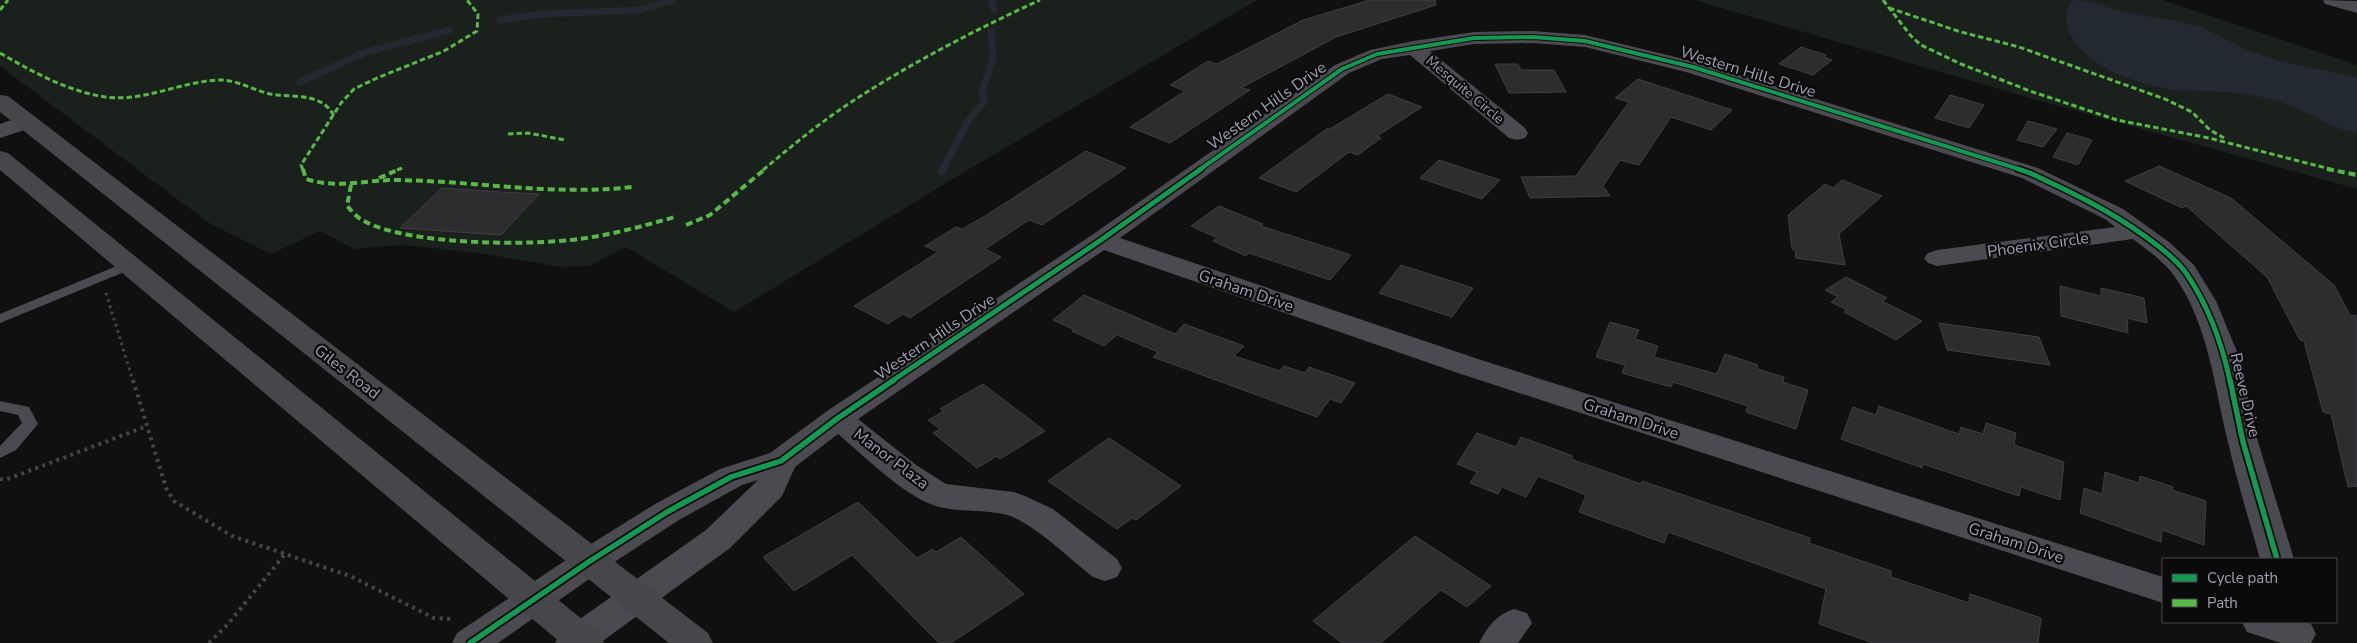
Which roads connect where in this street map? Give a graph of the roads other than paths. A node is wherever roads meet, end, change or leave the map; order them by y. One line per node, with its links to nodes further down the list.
1 (2332, 0): 2 (street)
2 (2357, 7)
3 (1414, 47): 6 (street, Mesquite Circle); 8 (street, Western Hills Drive); 9 (street, Western Hills Drive)
4 (0, 101): 5 (main road, Giles Road)
5 (13, 127): 18 (main road, Giles Road)
6 (1517, 133)
7 (0, 158): 11 (main road)
8 (2138, 231): 10 (street, Phoenix Circle); 17 (street, Reeve Drive)
9 (1101, 240): 14 (street, Western Hills Drive); 20 (street, Graham Drive)
10 (1937, 258)
11 (129, 265): 12 (lane); 22 (main road)
12 (0, 319)
13 (0, 406): 15 (lane)
14 (838, 418): 16 (street, Western Hills Drive); 19 (street, Manor Plaza)
15 (0, 453)
16 (781, 461): 18 (street, Western Hills Drive); 21 (street)
17 (2277, 558)
18 (590, 561): 21 (main road, Giles Road); 22 (street, Western Hills Drive)
19 (1105, 568)
20 (2162, 590)
21 (637, 597): 26 (street); 27 (main road, Giles Road)
22 (534, 600): 24 (street, Western Hills Drive); 26 (main road)
23 (2263, 623): 25 (street)
24 (464, 631)
25 (2298, 633)
26 (580, 641)
27 (695, 643)

